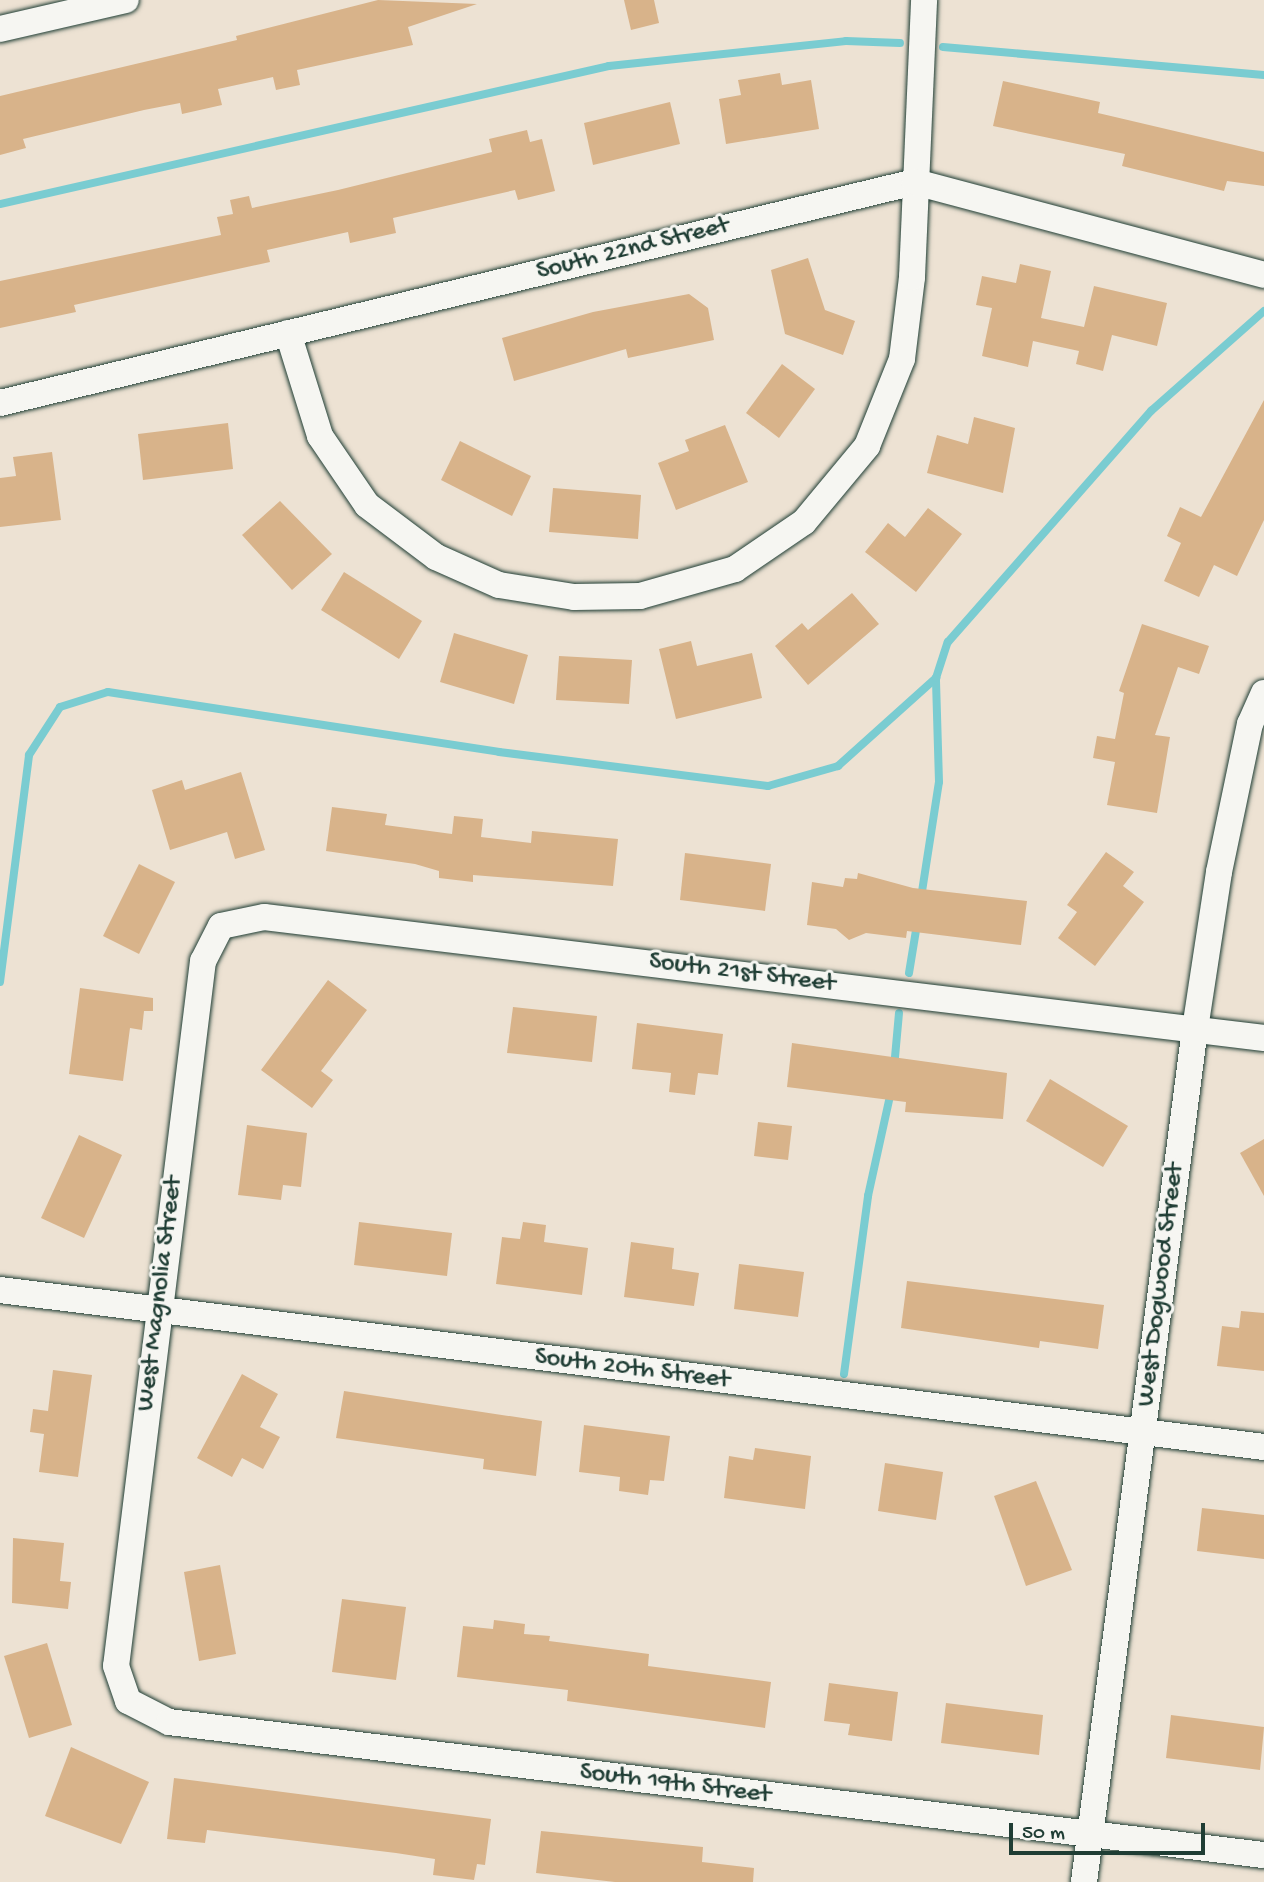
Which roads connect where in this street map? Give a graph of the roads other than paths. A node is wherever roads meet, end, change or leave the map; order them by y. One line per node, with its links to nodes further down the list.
1 (126, 0): 3 (street)
2 (924, 0): 4 (street)
3 (0, 29)
4 (915, 182): 5 (street, South 22nd Street); 6 (street, South 22nd Street); 6 (street)
5 (1264, 275)
6 (288, 333): 7 (street, South 22nd Street)
7 (0, 403)
8 (1264, 693): 10 (street, West Dogwood Street)
9 (220, 926): 10 (street, South 21st Street); 13 (street, West Magnolia Street)
10 (1195, 1029): 11 (street, South 21st Street); 14 (street, West Dogwood Street)
11 (1264, 1038)
12 (0, 1290): 13 (street, South 20th Street)
13 (158, 1313): 14 (street, South 20th Street); 16 (street, West Magnolia Street)
14 (1143, 1432): 15 (street, South 20th Street); 17 (street, West Dogwood Street)
15 (1264, 1447)
16 (116, 1666): 17 (street, South 19th Street)
17 (1090, 1836): 18 (street, South 19th Street); 19 (street, West Dogwood Street)
18 (1264, 1855)
19 (1084, 1882)

